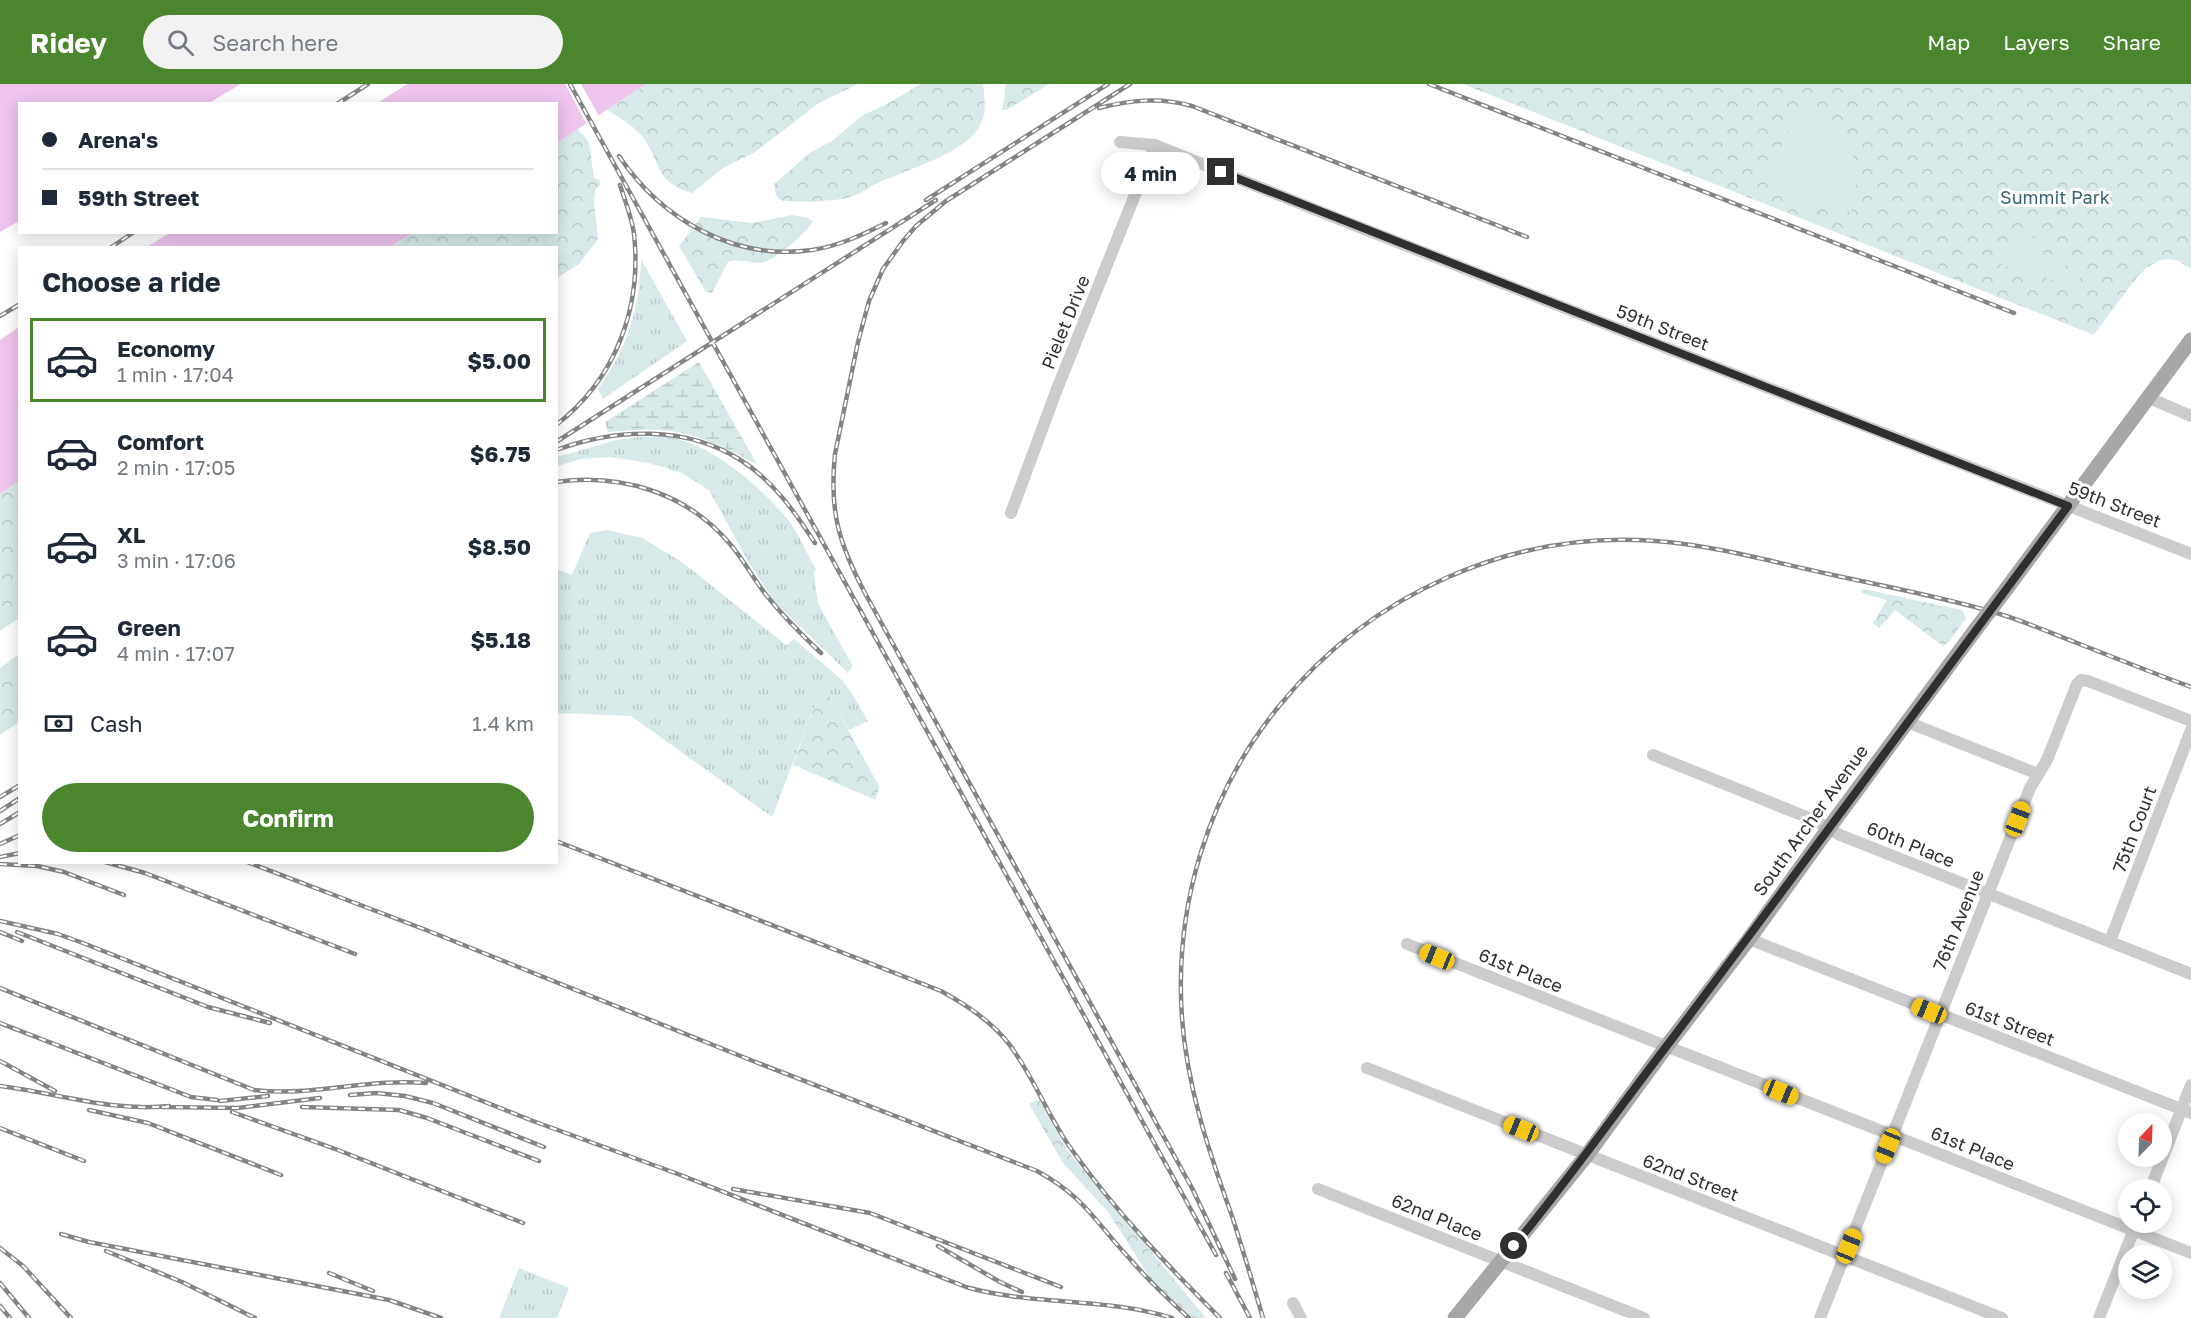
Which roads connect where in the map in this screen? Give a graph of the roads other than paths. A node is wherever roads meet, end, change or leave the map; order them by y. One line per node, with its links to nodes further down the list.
1 (1120, 142): 2 (street, 59th Street)
2 (1155, 145): 6 (street, 59th Street); 7 (street, Pielet Drive)
3 (2191, 340): 4 (main road, South Archer Avenue)
4 (2149, 398): 5 (street); 6 (main road, South Archer Avenue)
5 (2191, 416)
6 (2068, 506): 8 (street, 59th Street); 10 (main road, South Archer Avenue, bridge)
7 (1011, 513)
8 (2191, 554)
9 (2191, 721): 13 (street, 76th Avenue)
10 (1907, 722): 13 (street); 14 (main road, South Archer Avenue)
11 (2191, 730): 17 (street, 75th Court)
12 (1653, 755): 14 (street, 60th Place)
13 (2038, 774): 15 (street, 76th Avenue)
14 (1828, 828): 15 (street, 60th Place); 16 (main road, South Archer Avenue)
15 (1988, 894): 17 (street, 60th Place); 20 (street, 76th Avenue)
16 (1749, 939): 20 (street, 61st Street); 21 (main road, South Archer Avenue)
17 (2110, 941): 19 (street, 60th Place)
18 (1407, 944): 21 (street, 61st Place)
19 (2191, 974)
20 (1940, 1015): 24 (street, 61st Street); 25 (street, 76th Avenue)
21 (1666, 1047): 25 (street, 61st Place); 26 (main road, South Archer Avenue)
22 (1367, 1068): 26 (street, 62nd Street)
23 (2191, 1085): 24 (street)
24 (2186, 1111): 27 (street)
25 (1892, 1136): 29 (street, 61st Place); 33 (street, 76th Avenue)
26 (1587, 1155): 33 (street, 62nd Street); 34 (main road, South Archer Avenue)
27 (2155, 1179)
28 (1318, 1189): 34 (street, 62nd Place)
29 (2118, 1220)
30 (2132, 1233): 41 (street)
31 (2150, 1233): 32 (street, 61st Place)
32 (2191, 1253)
33 (1844, 1257): 39 (street, 76th Avenue); 40 (street, 62nd Street)
34 (1502, 1262): 37 (main road, South Archer Avenue); 38 (street, 62nd Place)
35 (1293, 1303): 36 (street)
36 (1301, 1318)
37 (1455, 1318)
38 (1644, 1318)
39 (1820, 1318)
40 (2002, 1318)
41 (2099, 1318)

